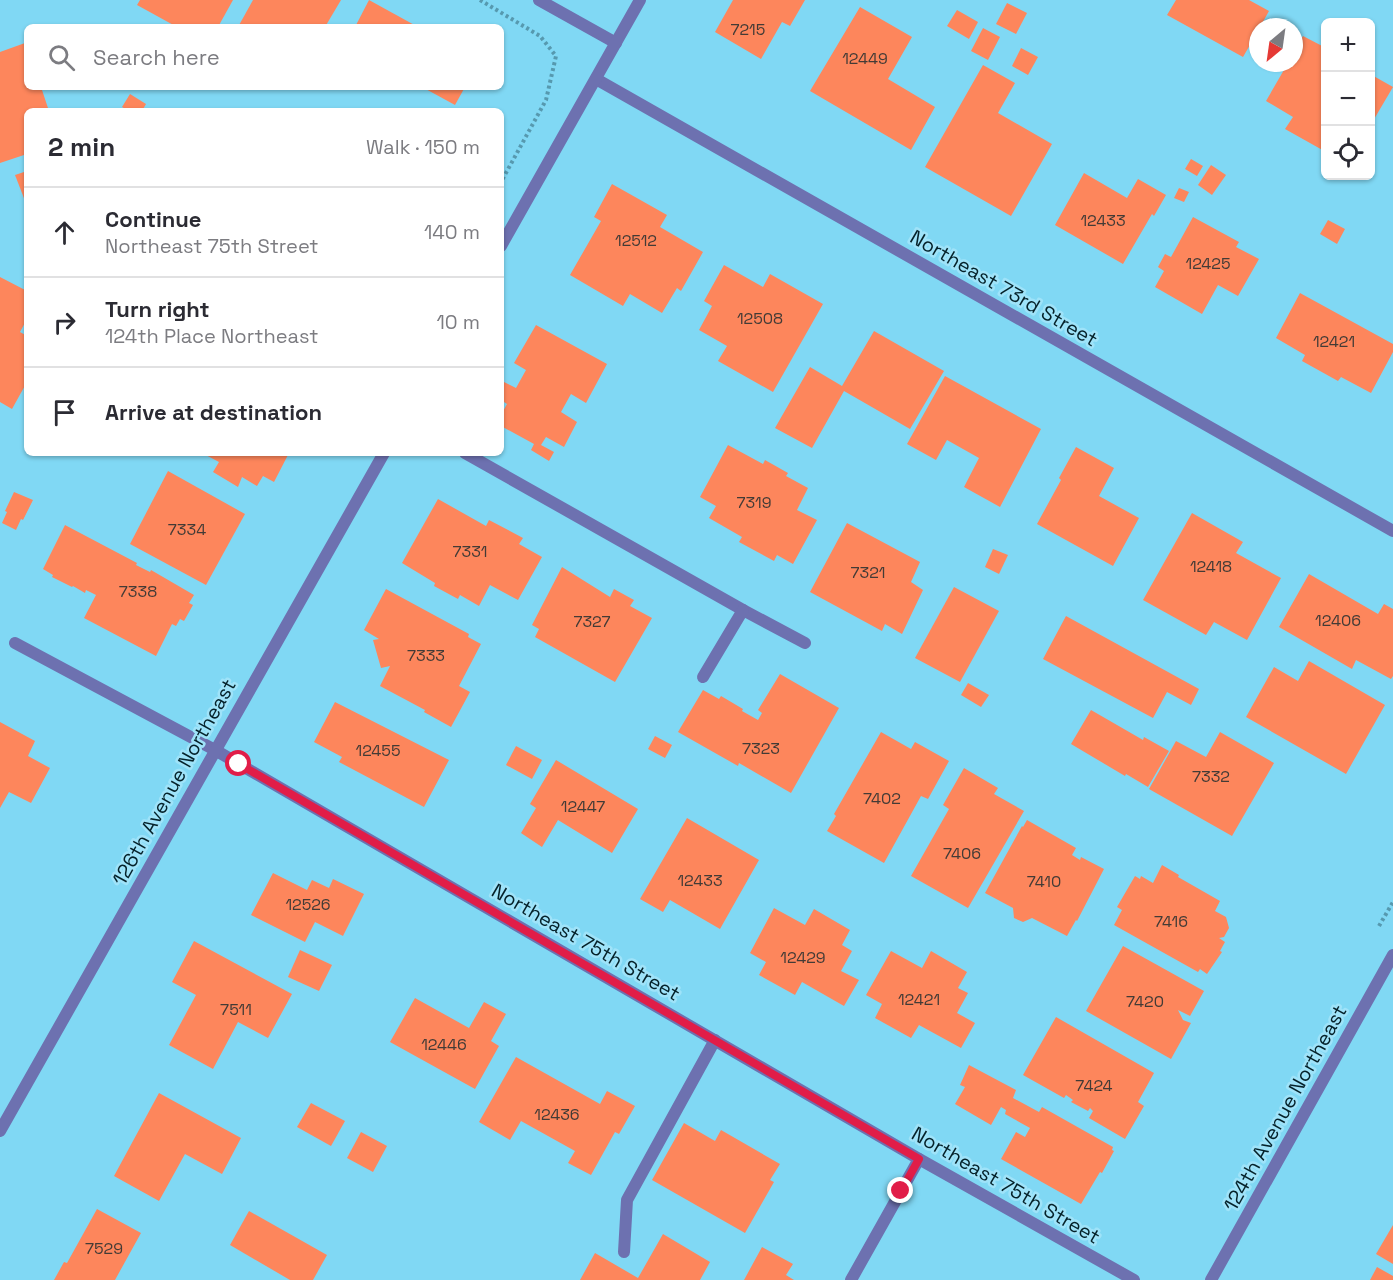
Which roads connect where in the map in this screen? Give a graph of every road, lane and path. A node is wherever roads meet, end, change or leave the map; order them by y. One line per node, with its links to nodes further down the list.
1 (480, 0): 6 (path)
2 (539, 0): 4 (street)
3 (640, 0): 4 (street)
4 (616, 43): 5 (street)
5 (596, 79): 7 (street); 10 (street, Northeast 73rd Street)
6 (504, 177)
7 (504, 241)
8 (382, 456): 15 (street, 126th Avenue Northeast)
9 (470, 456): 11 (street)
10 (1393, 531)
11 (743, 610): 13 (street); 14 (street)
12 (15, 643): 15 (street, Northeast 75th Street)
13 (806, 643)
14 (703, 677)
15 (215, 750): 19 (street, Northeast 75th Street); 20 (street, 126th Avenue Northeast)
16 (1393, 902): 17 (path)
17 (1379, 926)
18 (1393, 955): 25 (street, 124th Avenue Northeast)
19 (715, 1040): 21 (street, Northeast 75th Street); 22 (street)
20 (0, 1131)
21 (919, 1159): 23 (street); 24 (street, Northeast 75th Street)
22 (624, 1252)
23 (852, 1280)
24 (1134, 1280)
25 (1211, 1280)

